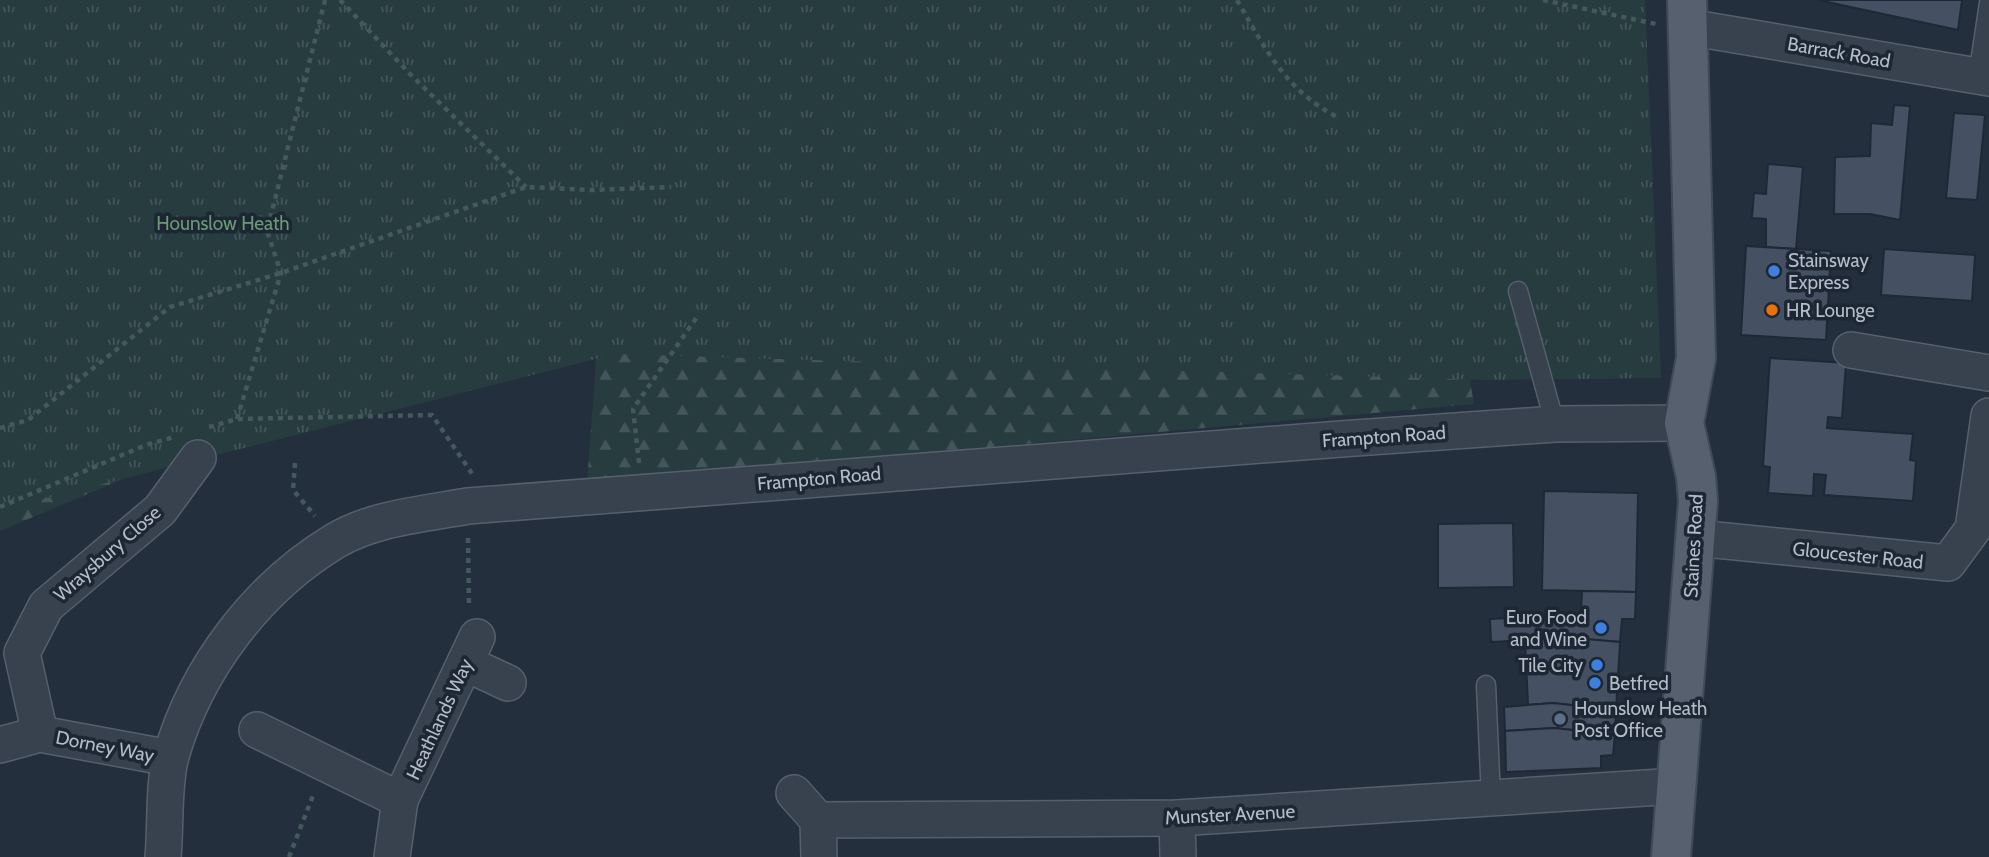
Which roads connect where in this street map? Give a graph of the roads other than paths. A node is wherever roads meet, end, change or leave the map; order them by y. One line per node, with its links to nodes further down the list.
1 (1989, 3): 3 (lane)
2 (1688, 13): 3 (street, Barrack Road); 8 (main road, Staines Road)
3 (1984, 77)
4 (1518, 291): 9 (lane)
5 (1851, 350): 6 (street)
6 (1989, 373)
7 (1989, 416): 11 (street, Gloucester Road)
8 (1684, 423): 9 (street, Frampton Road); 11 (main road, Staines Road)
9 (1555, 424): 17 (street, Frampton Road)
10 (195, 441): 15 (street, Wraysbury Close)
11 (1696, 538): 18 (main road, Staines Road)
12 (508, 683): 21 (street, Heathlands Way)
13 (1486, 685): 20 (lane)
14 (257, 730): 21 (street, Heathlands Way)
15 (40, 734): 16 (street, Dorney Way); 17 (street, Dorney Way)
16 (0, 745)
17 (170, 758): 24 (street, Frampton Road)
18 (1677, 786): 20 (street, Munster Avenue); 28 (main road, Staines Road)
19 (794, 793): 23 (street)
20 (1491, 798): 22 (street, Munster Avenue)
21 (400, 800): 25 (street, Heathlands Way)
22 (1177, 818): 23 (street, Munster Avenue); 27 (street)
23 (818, 820): 26 (street)
24 (163, 857)
25 (392, 857)
26 (819, 857)
27 (1178, 857)
28 (1671, 857)

